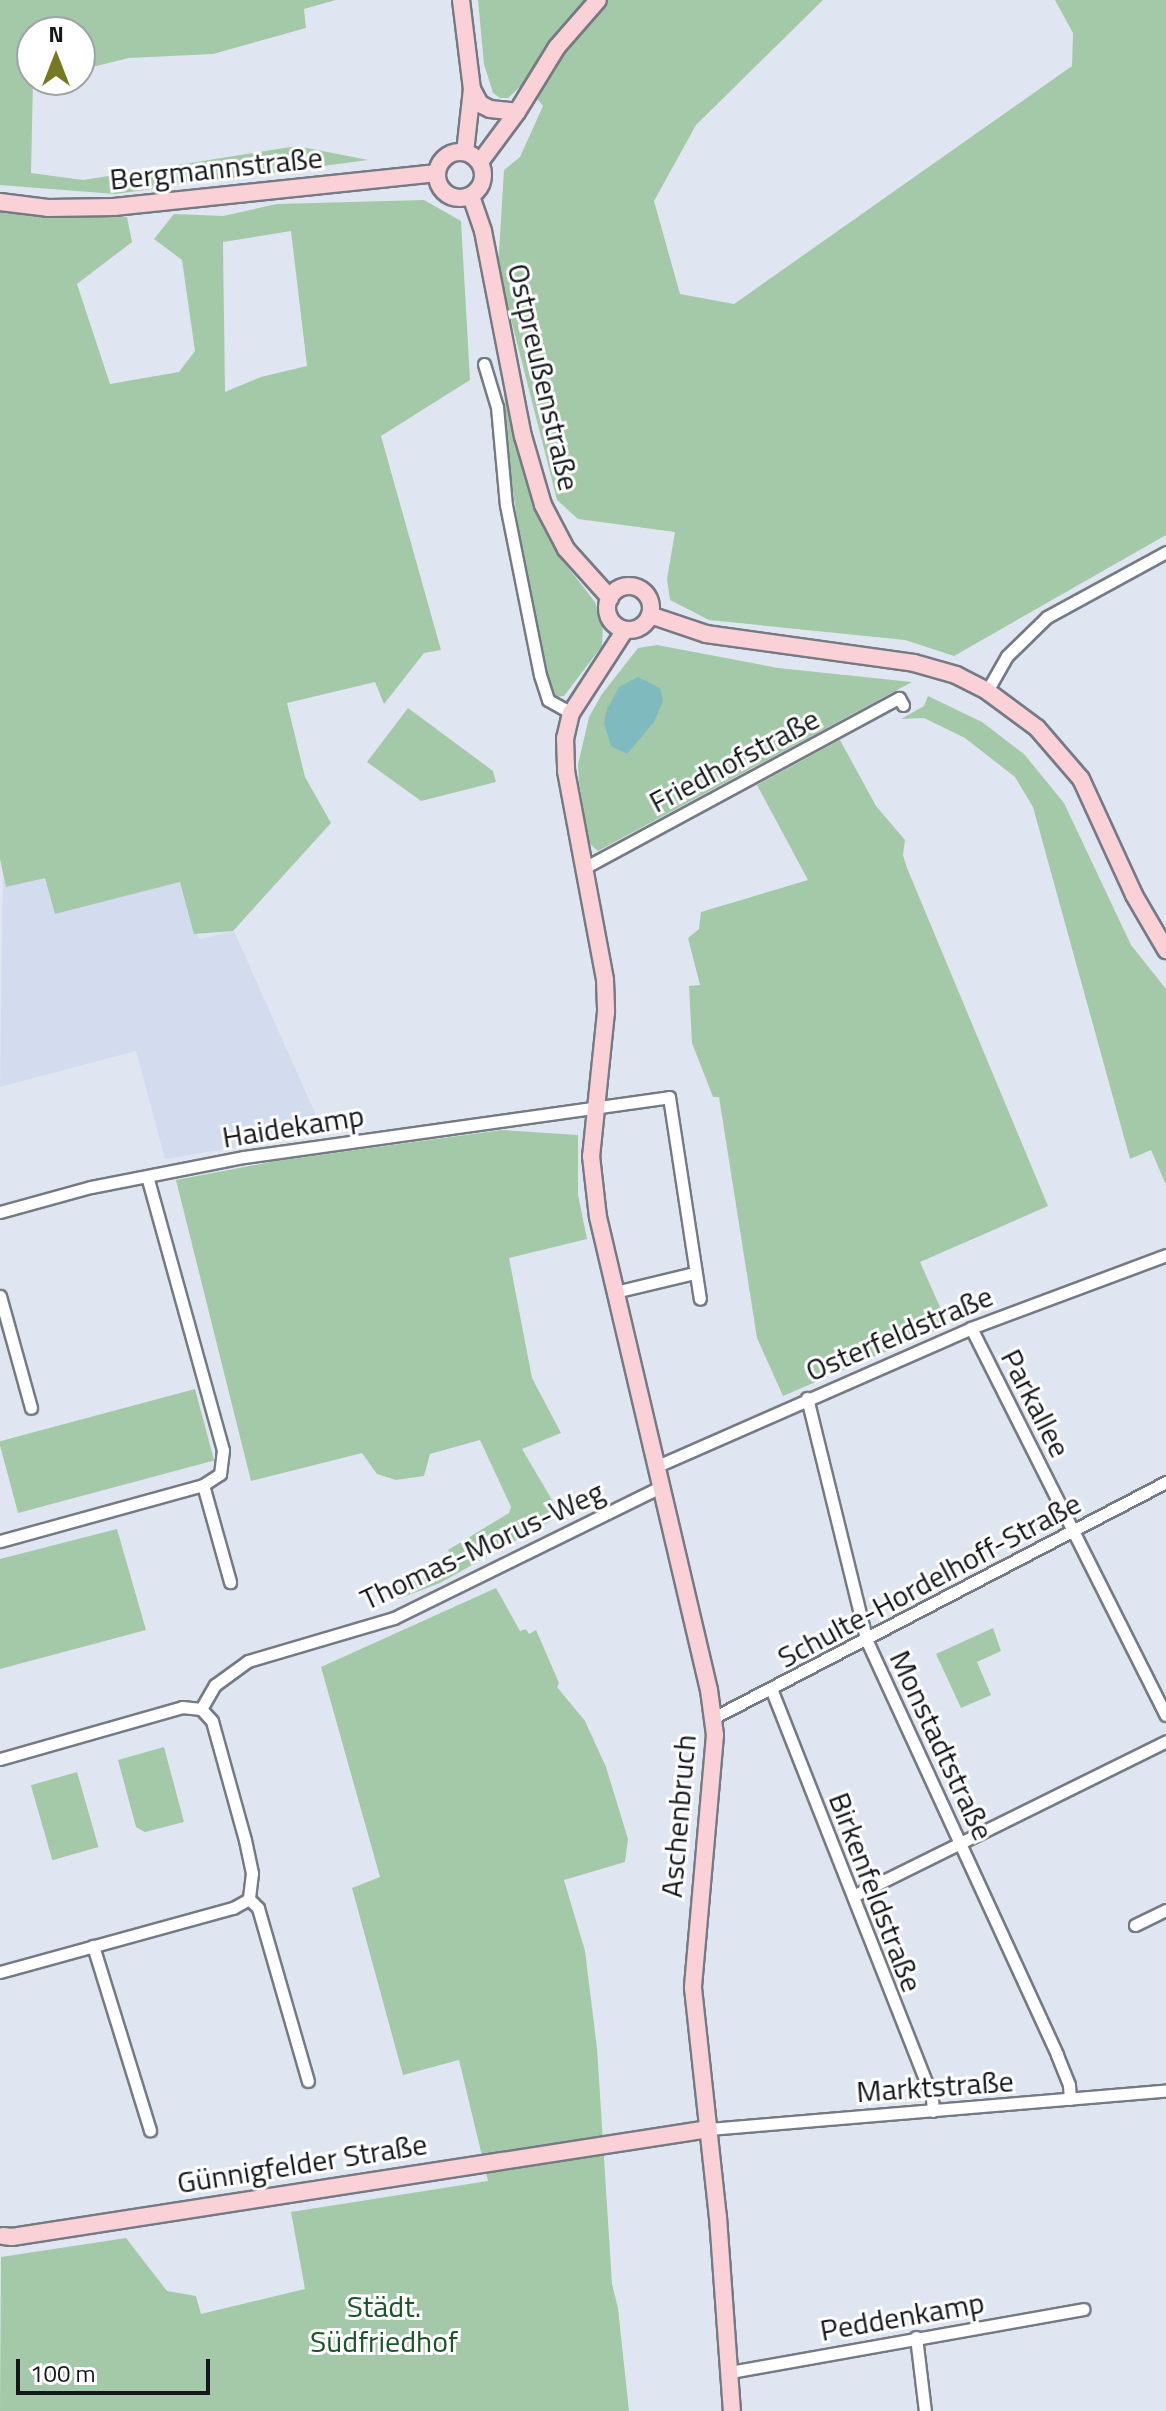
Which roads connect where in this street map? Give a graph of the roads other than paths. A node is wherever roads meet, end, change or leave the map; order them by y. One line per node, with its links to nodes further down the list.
1 (461, 0): 3 (street)
2 (598, 0): 4 (street)
3 (472, 89): 4 (street); 5 (street)
4 (517, 112): 6 (street)
5 (465, 152): 6 (street); 7 (street)
6 (480, 162): 8 (street)
7 (437, 173): 8 (street); 9 (street, Bergmannstraße)
8 (471, 196): 12 (street, Ostpreußenstraße)
9 (0, 202)
10 (484, 364): 17 (street, Ostpreußenstraße)
11 (1166, 552): 15 (street)
12 (610, 598): 13 (street); 14 (street)
13 (650, 615): 14 (street); 15 (street)
14 (625, 630): 17 (street)
15 (987, 691): 19 (street)
16 (903, 705): 18 (street, Friedhofstraße)
17 (571, 713): 18 (street)
18 (584, 868): 20 (street)
19 (1166, 950)
20 (597, 1106): 21 (street, Haidekamp); 24 (street); 25 (street)
21 (147, 1176): 22 (street, Haidekamp); 33 (street)
22 (0, 1212)
23 (1166, 1255): 28 (street, Osterfeldstraße)
24 (694, 1273): 25 (street); 27 (street)
25 (615, 1292): 31 (street)
26 (0, 1296): 30 (street)
27 (700, 1299)
28 (971, 1328): 29 (street, Osterfeldstraße); 35 (street, Parkallee)
29 (807, 1398): 31 (street, Osterfeldstraße); 38 (street, Monstadtstraße)
30 (31, 1408)
31 (655, 1467): 34 (street, Aschenbruch)
32 (1166, 1482): 35 (street, Schulte-Hordelhoff-Straße)
33 (203, 1485): 36 (street); 37 (street)
34 (660, 1487): 40 (street, Thomas-Morus-Weg); 42 (street, Aschenbruch)
35 (1073, 1531): 38 (street, Schulte-Hordelhoff-Straße); 41 (street, Parkallee)
36 (0, 1541)
37 (230, 1582)
38 (866, 1639): 39 (street, Schulte-Hordelhoff-Straße); 45 (street, Monstadtstraße)
39 (772, 1691): 42 (street, Schulte-Hordelhoff-Straße); 46 (street, Birkenfeldstraße)
40 (201, 1709): 44 (street); 47 (street)
41 (1166, 1715)
42 (713, 1718): 56 (street, Aschenbruch)
43 (1166, 1741): 45 (street)
44 (0, 1759)
45 (960, 1842): 46 (street); 54 (street, Monstadtstraße)
46 (853, 1896): 55 (street, Birkenfeldstraße)
47 (249, 1899): 50 (street); 52 (street)
48 (1166, 1910): 49 (street)
49 (1135, 1925)
50 (93, 1946): 51 (street); 57 (street)
51 (0, 1972)
52 (308, 2081)
53 (1166, 2091): 54 (street, Marktstraße)
54 (1070, 2099): 55 (street, Marktstraße)
55 (933, 2111): 56 (street, Marktstraße)
56 (709, 2129): 58 (street, Günnigfelder Straße); 61 (street, Aschenbruch)
57 (150, 2130)
58 (4, 2240)
59 (1083, 2309): 60 (street, Peddenkamp)
60 (916, 2337): 61 (street, Peddenkamp); 63 (street)
61 (730, 2372): 62 (street, Aschenbruch)
62 (732, 2411)
63 (925, 2411)

